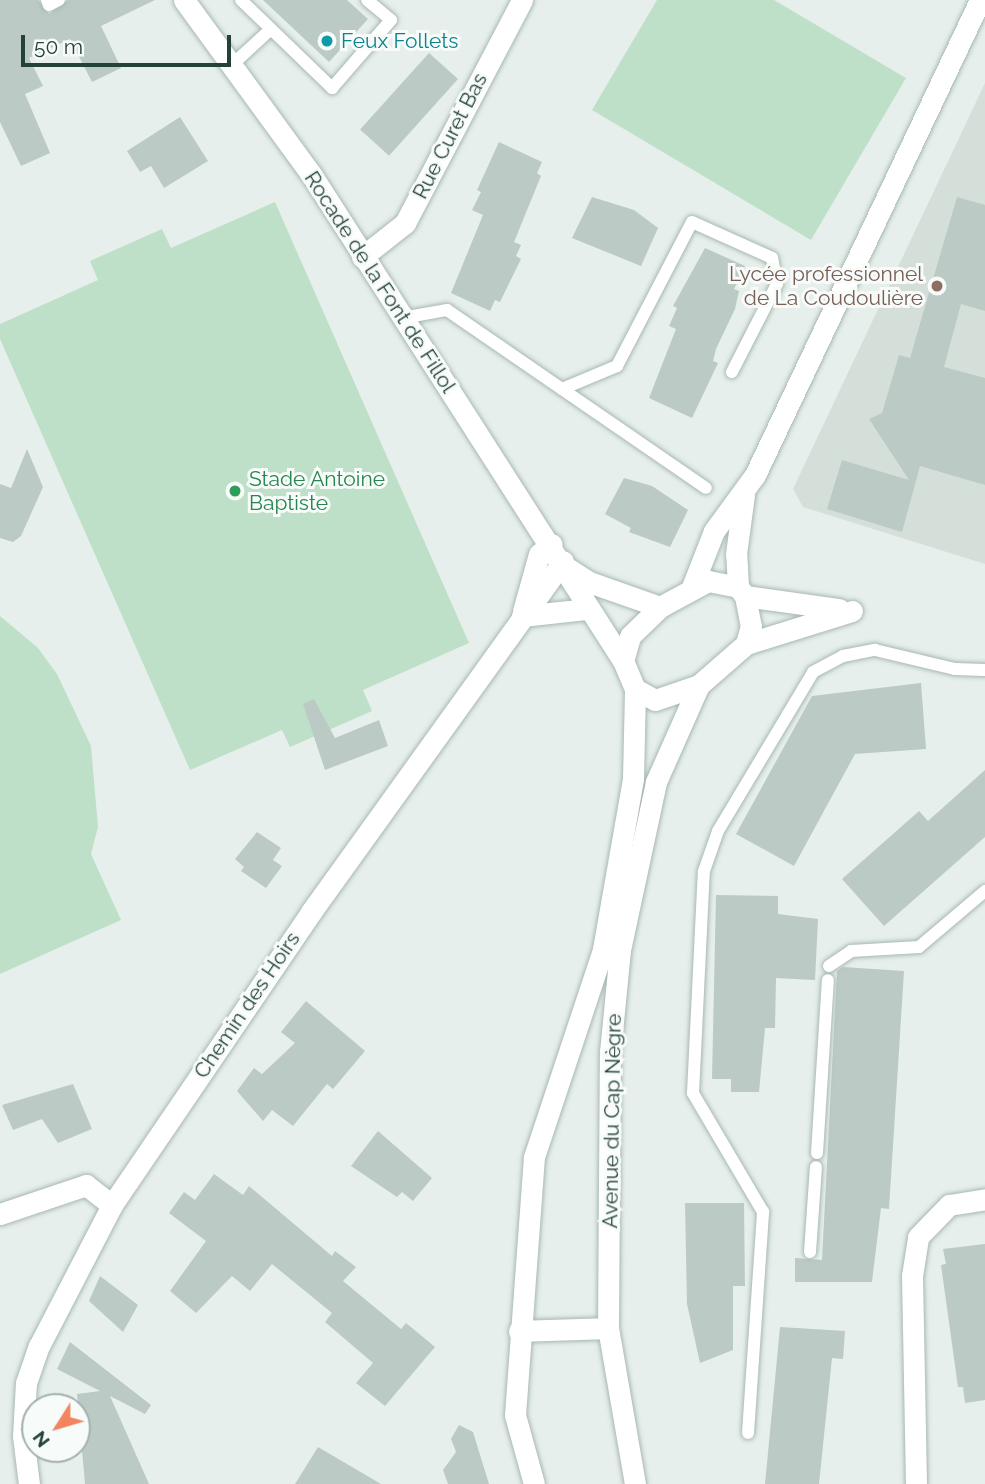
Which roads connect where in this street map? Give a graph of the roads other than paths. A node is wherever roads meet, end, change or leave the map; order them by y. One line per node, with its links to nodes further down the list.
1 (47, 0): 2 (lane)
2 (60, 0)
3 (184, 0): 9 (street, Rocade de la Font de Fillol)
4 (241, 0): 8 (lane)
5 (366, 0): 8 (lane)
6 (522, 0): 10 (street, Rue Curet Bas)
7 (980, 0): 15 (street)
8 (271, 29): 9 (lane)
9 (234, 63): 10 (street, Rocade de la Font de Fillol)
10 (362, 257): 11 (street, Rocade de la Font de Fillol)
11 (402, 317): 13 (lane); 16 (street, Rocade de la Font de Fillol)
12 (732, 372): 13 (lane)
13 (562, 389): 14 (lane)
14 (706, 488)
15 (744, 494): 17 (street); 18 (street)
16 (561, 558): 19 (street, Rocade de la Font de Fillol); 20 (street, Rocade de la Font de Fillol); 21 (street, Chemin des Hoirs)
17 (692, 587): 18 (street); 19 (street)
18 (741, 591): 22 (street); 22 (street)
19 (660, 607): 23 (street)
20 (586, 609): 21 (street); 23 (street, Rocade de la Font de Fillol)
21 (523, 616): 31 (street, Chemin des Hoirs)
22 (746, 644): 25 (street)
23 (623, 661): 26 (street)
24 (985, 670): 36 (lane)
25 (699, 685): 26 (street); 34 (street, Avenue du Cap Nègre)
26 (635, 689): 35 (street, Avenue du Cap Nègre)
27 (985, 891): 28 (lane)
28 (829, 966)
29 (828, 980): 33 (lane)
30 (985, 1199): 40 (street)
31 (112, 1205): 32 (street); 37 (street, Chemin des Hoirs)
32 (0, 1214)
33 (810, 1252)
34 (608, 1328): 35 (street); 39 (street, Avenue du Cap Nègre)
35 (519, 1331): 38 (street, Avenue du Cap Nègre)
36 (748, 1433)
37 (29, 1484)
38 (534, 1484)
39 (635, 1484)
40 (916, 1484)

